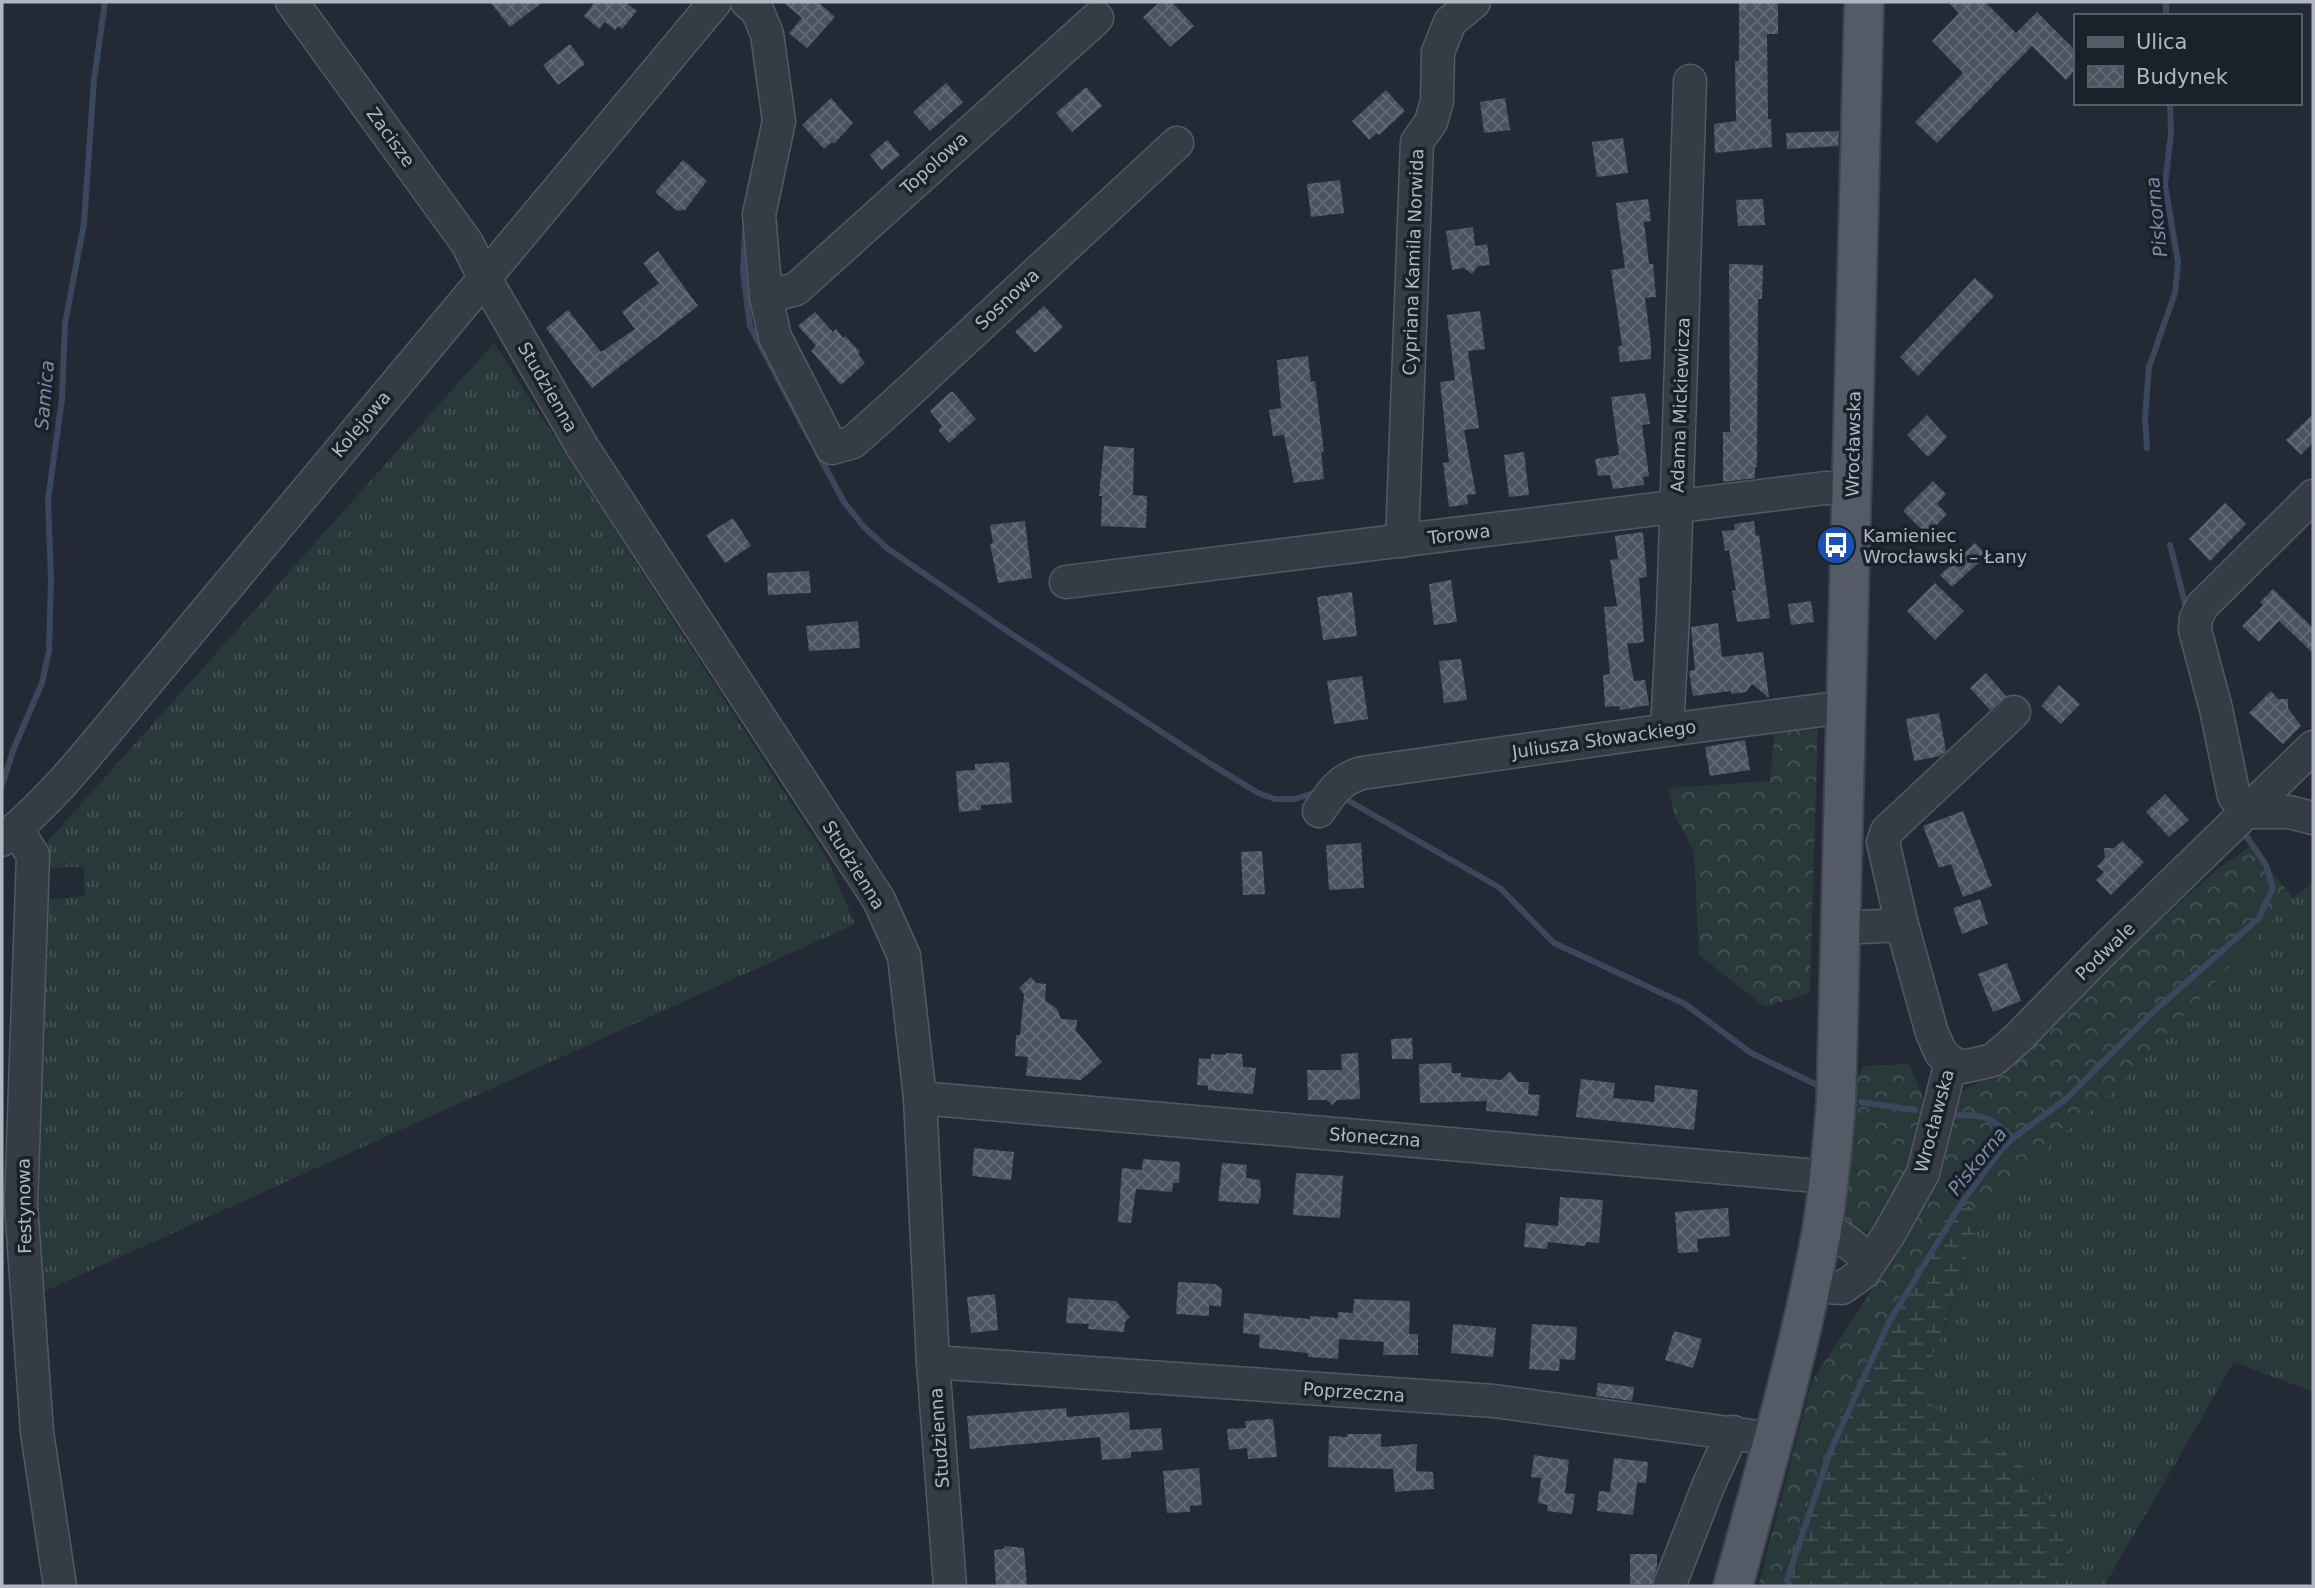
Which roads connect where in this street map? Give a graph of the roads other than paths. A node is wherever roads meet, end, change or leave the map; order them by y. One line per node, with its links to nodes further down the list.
1 (292, 2): 9 (street, Zacisze)
2 (715, 2): 9 (street, Kolejowa)
3 (747, 2): 10 (street)
4 (1474, 2): 14 (street, Cypriana Kamila Norwida)
5 (1864, 2): 11 (main road, Wrocławska)
6 (1097, 18): 10 (street, Topolowa)
7 (1690, 81): 13 (street, Adama Mickiewicza)
8 (1177, 143): 10 (street, Sosnowa)
9 (484, 277): 23 (street, Kolejowa); 27 (street, Studzienna)
10 (766, 297)
11 (1852, 489): 13 (street, Torowa); 16 (main road, Wrocławska)
12 (2313, 496): 21 (street)
13 (1676, 507): 14 (street, Torowa); 18 (street, Adama Mickiewicza)
14 (1402, 541): 15 (street, Torowa)
15 (1066, 582)
16 (1846, 711): 18 (street, Juliusza Słowackiego); 25 (main road, Wrocławska)
17 (2014, 712): 24 (street, Wrocławska)
18 (1667, 730): 20 (street, Juliusza Słowackiego)
19 (2313, 747): 21 (street, Podwale)
20 (1319, 811)
21 (2249, 812): 22 (street); 26 (street, Podwale)
22 (2313, 818)
23 (9, 834): 36 (street, Festynowa)
24 (1902, 925): 25 (street); 26 (street, Wrocławska)
25 (1841, 928): 28 (main road, Wrocławska)
26 (1951, 1062): 30 (street, Wrocławska)
27 (920, 1098): 28 (street, Słoneczna); 32 (street, Studzienna)
28 (1829, 1177): 29 (main road, Wrocławska)
29 (1821, 1234): 30 (street); 31 (main road, Wrocławska)
30 (1871, 1260): 31 (street, Wrocławska)
31 (1810, 1286): 34 (main road, Wrocławska)
32 (933, 1362): 33 (street, Poprzeczna); 37 (street, Studzienna)
33 (1733, 1432): 34 (street, Poprzeczna); 35 (street)
34 (1773, 1439): 38 (main road, Wrocławska)
35 (1670, 1584)
36 (60, 1586)
37 (950, 1586)
38 (1733, 1586)

